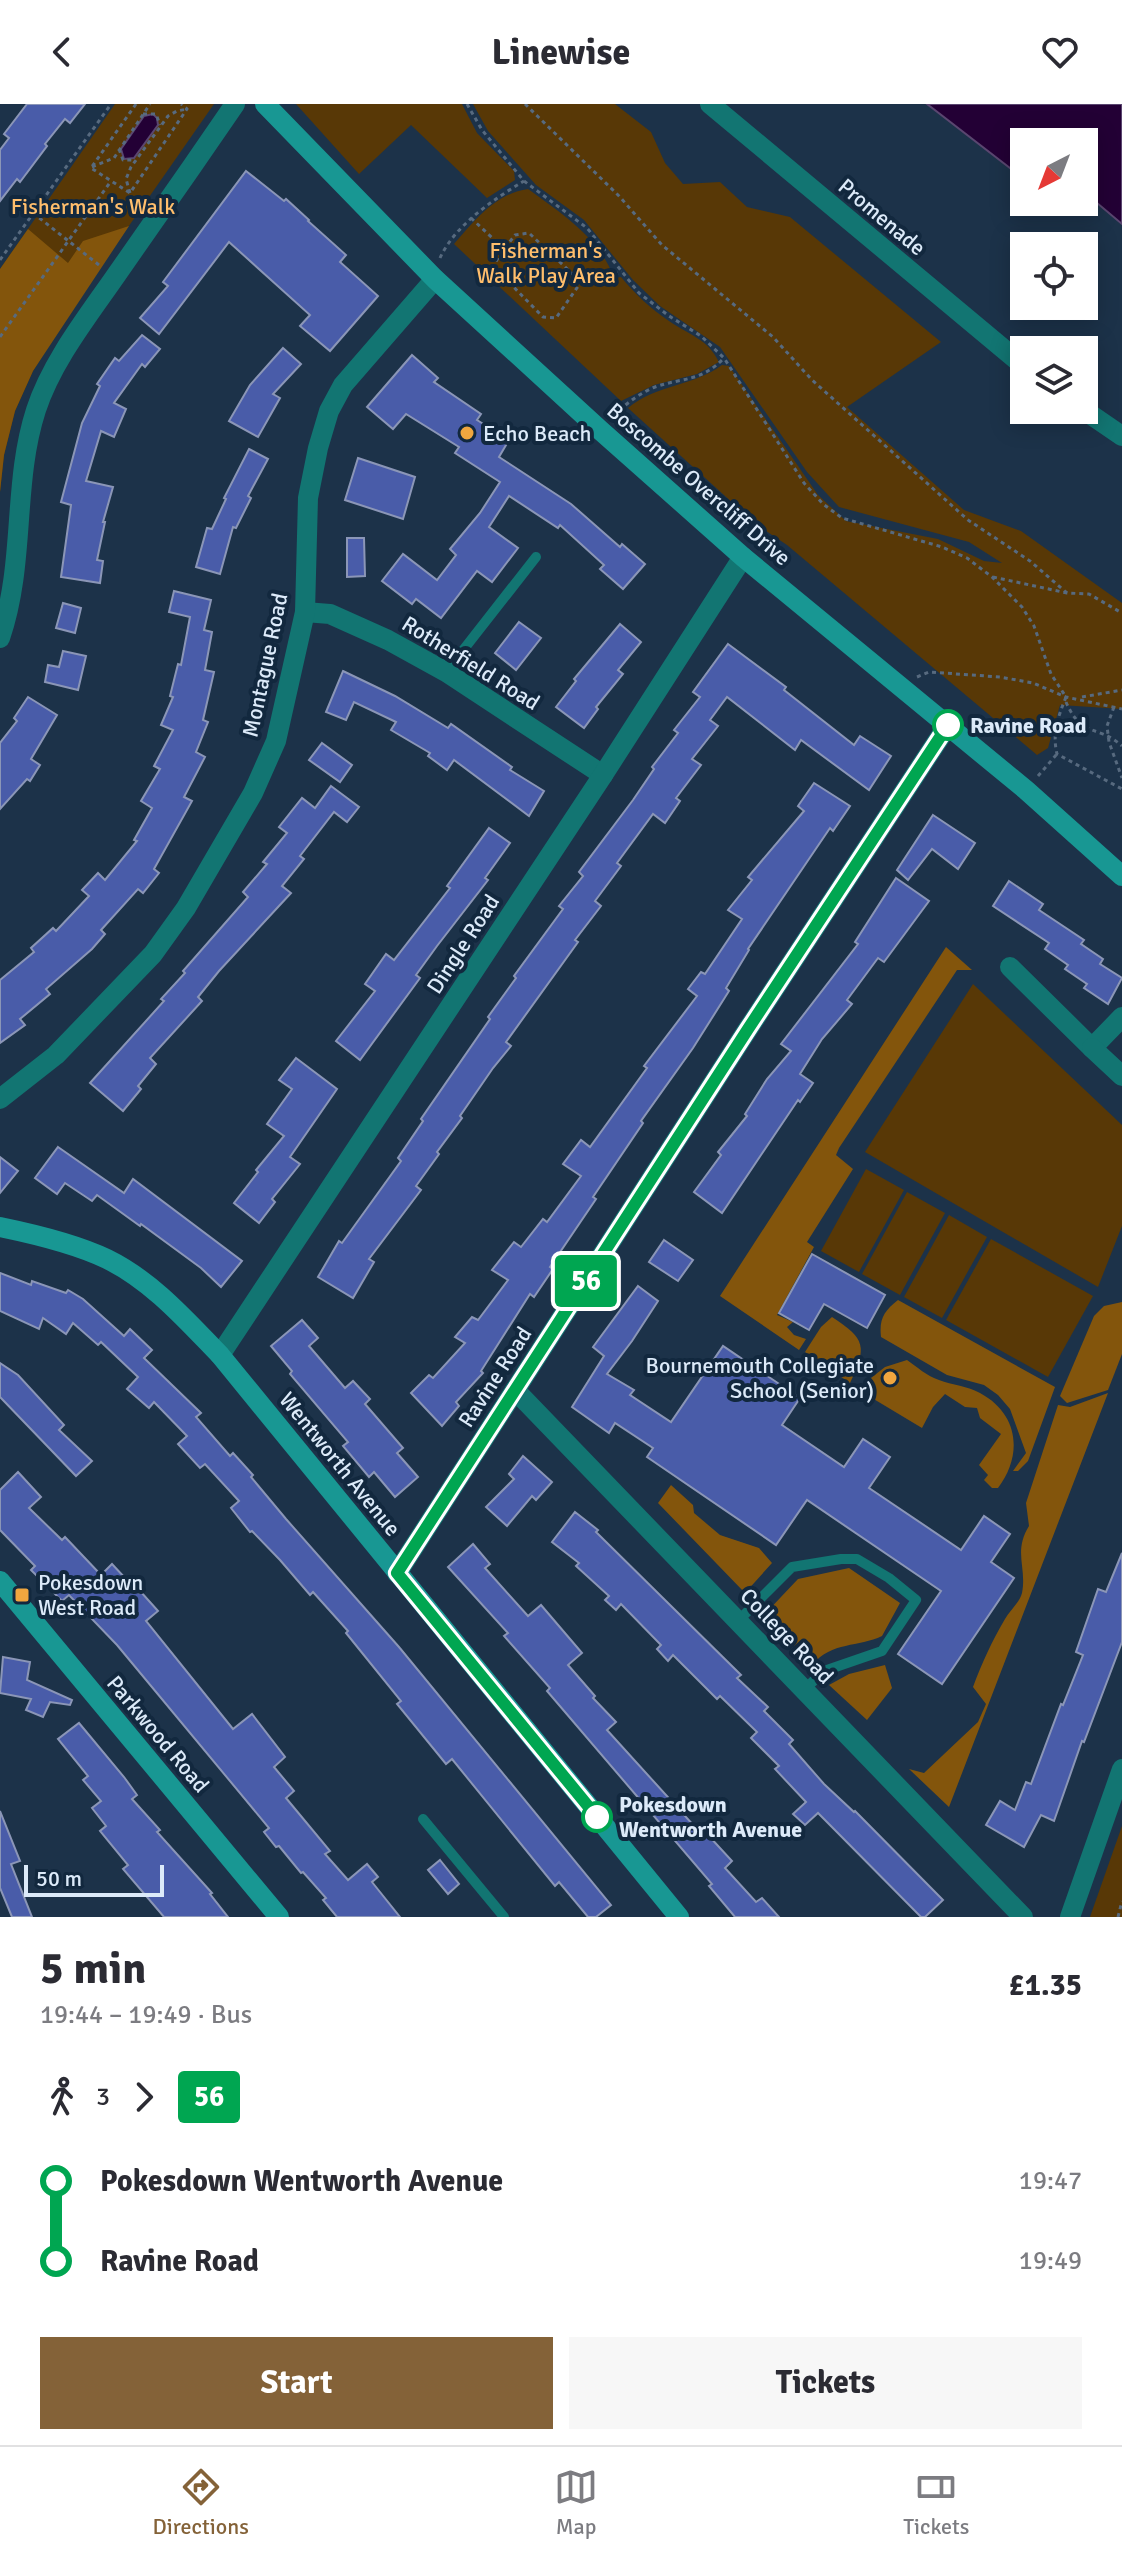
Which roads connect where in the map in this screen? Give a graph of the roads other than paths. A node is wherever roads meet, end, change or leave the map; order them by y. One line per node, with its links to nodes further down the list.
1 (235, 104): 11 (street)
2 (265, 104): 4 (street, Boscombe Overcliff Drive)
3 (710, 104): 5 (street, Promenade)
4 (435, 279): 9 (street, Boscombe Overcliff Drive); 10 (street, Montague Road)
5 (1010, 354)
6 (1098, 420): 7 (street)
7 (1122, 436)
8 (536, 557): 12 (lane)
9 (743, 557): 13 (street, Boscombe Overcliff Drive); 14 (street, Dingle Road)
10 (305, 612): 12 (street, Rotherfield Road); 20 (street, Montague Road)
11 (0, 638)
12 (446, 672): 14 (street, Rotherfield Road)
13 (948, 725): 15 (street, Boscombe Overcliff Drive); 23 (street, Ravine Road)
14 (603, 775): 22 (street, Dingle Road)
15 (1122, 876)
16 (1010, 967): 18 (street)
17 (1122, 1017): 18 (street)
18 (1092, 1048): 19 (street)
19 (1122, 1076)
20 (0, 1099)
21 (0, 1227): 22 (street, Wentworth Avenue)
22 (220, 1355): 24 (street, Wentworth Avenue)
23 (515, 1390): 24 (street, Ravine Road); 26 (street, College Road)
24 (397, 1573): 32 (street, Wentworth Avenue)
25 (0, 1581): 30 (street, Parkwood Road)
26 (738, 1621): 27 (street, College Road); 27 (lane)
27 (805, 1689): 33 (street, College Road)
28 (1122, 1769): 34 (street)
29 (423, 1819): 31 (lane)
30 (279, 1917)
31 (504, 1917)
32 (679, 1917)
33 (1023, 1917)
34 (1070, 1917)

